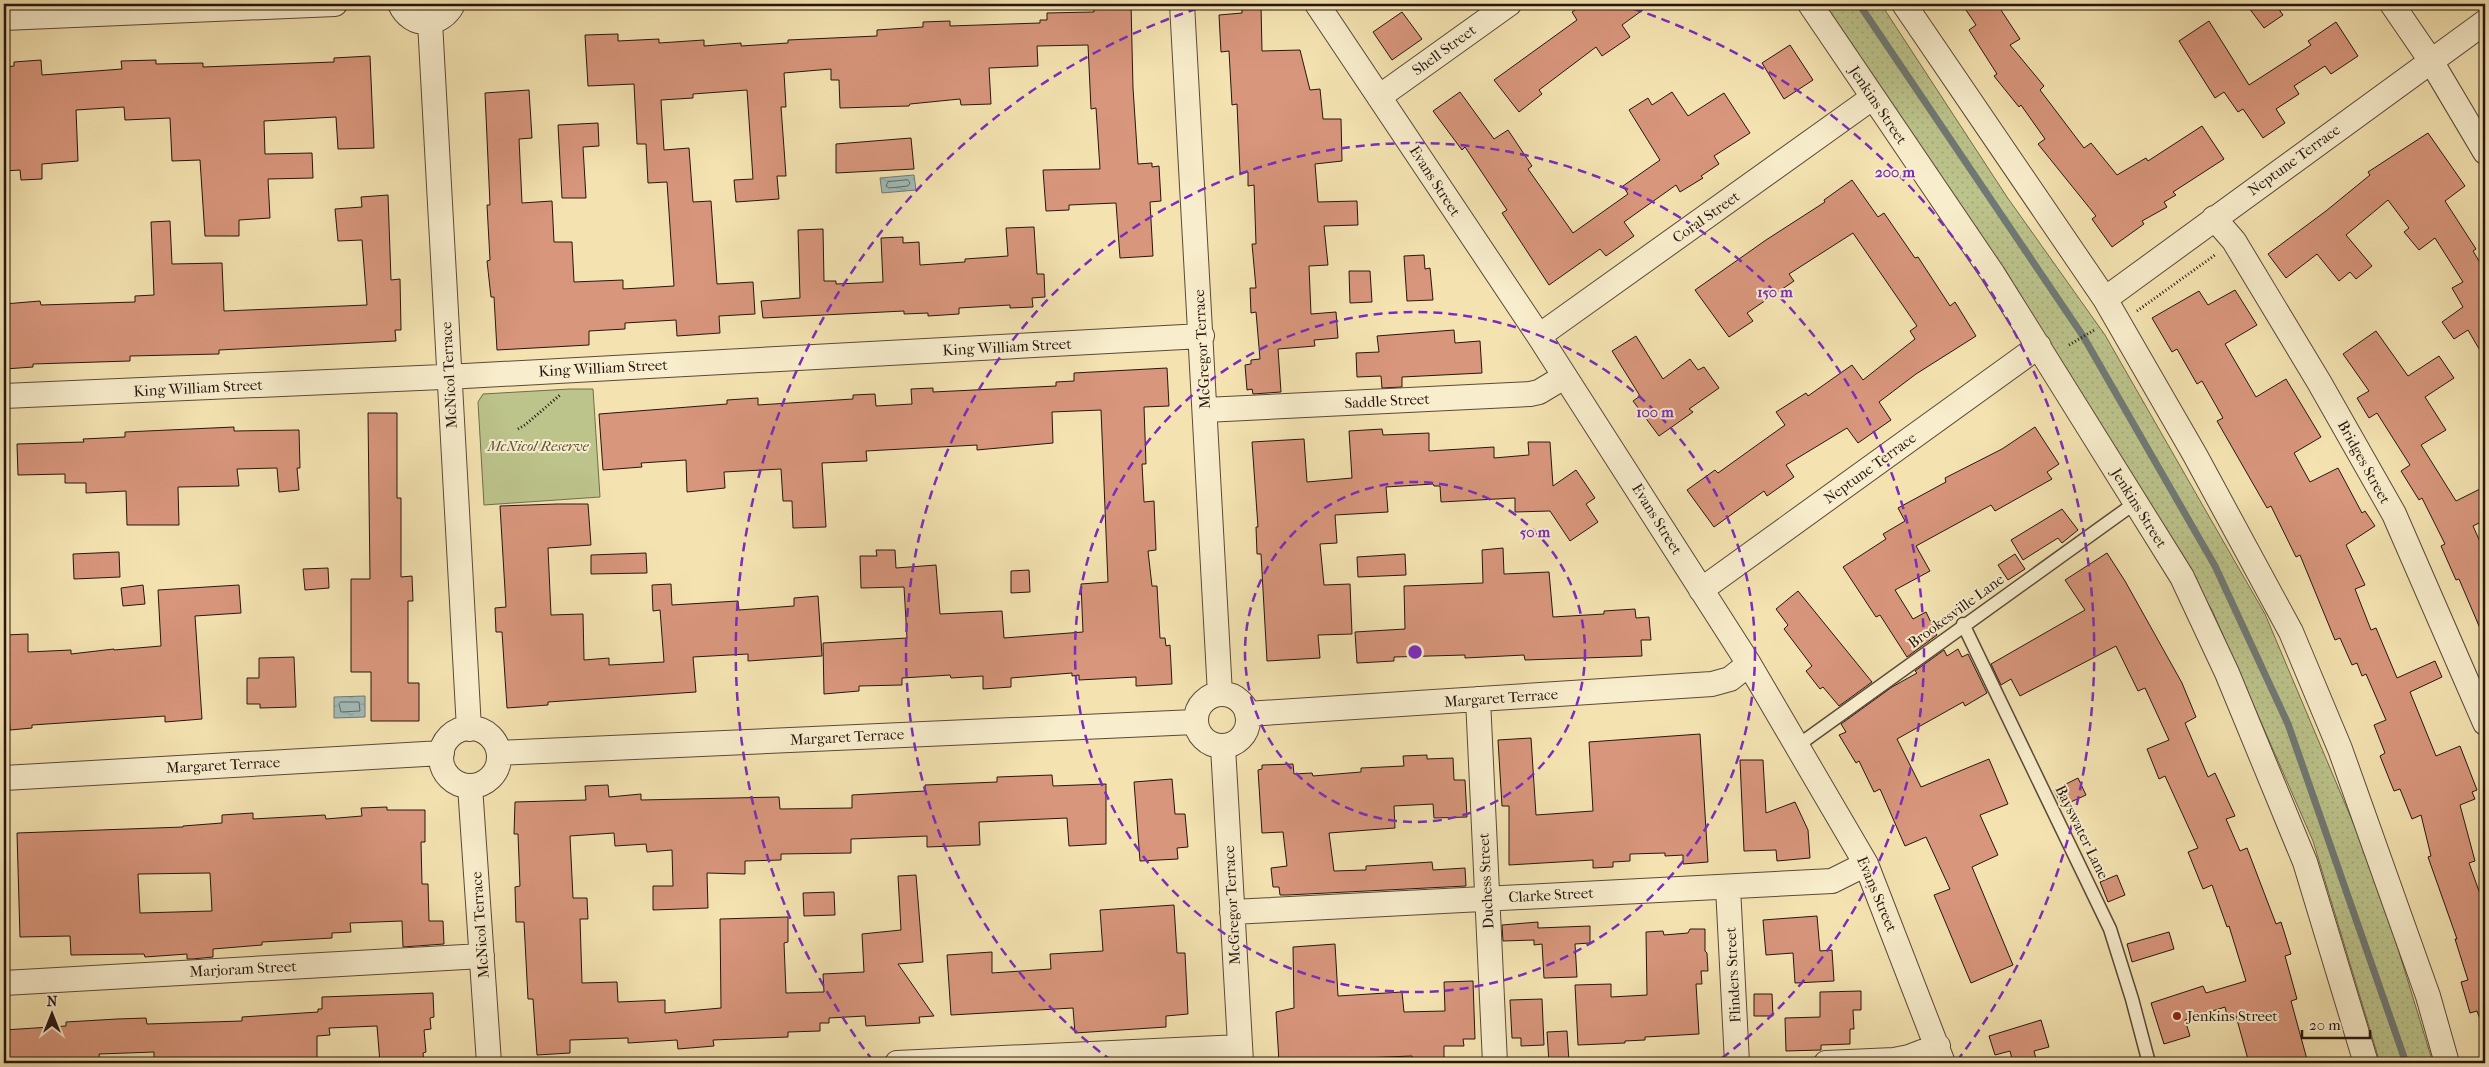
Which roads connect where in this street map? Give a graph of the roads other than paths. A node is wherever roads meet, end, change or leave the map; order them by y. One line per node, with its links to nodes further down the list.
1 (335, 4): 10 (street)
2 (400, 4): 11 (street)
3 (453, 4): 11 (street)
4 (1182, 4): 19 (street, McGregor Terrace)
5 (1317, 4): 14 (street, Evans Street)
6 (1509, 4): 14 (street, Shell Street)
7 (1810, 4): 15 (street, Jenkins Street)
8 (1904, 4): 18 (street)
9 (2392, 4): 13 (street)
10 (4, 18)
11 (430, 22): 22 (street, McNicol Terrace)
12 (2485, 22): 13 (street, Neptune Terrace)
13 (2431, 61): 16 (street); 17 (street, Neptune Terrace)
14 (1379, 97): 20 (street, Evans Street)
15 (1872, 98): 20 (street, Coral Street); 21 (street, Jenkins Street)
16 (2485, 152)
17 (2214, 218): 18 (street, Neptune Terrace); 34 (street, Bridges Street)
18 (2105, 299): 57 (street)
19 (1202, 336): 22 (street, King William Street); 25 (street, McGregor Terrace)
20 (1539, 336): 23 (street, Evans Street)
21 (2039, 346): 26 (street, Jenkins Street); 27 (street, Neptune Terrace)
22 (449, 377): 24 (street, King William Street); 35 (street, McNicol Terrace)
23 (1564, 377): 25 (street, Saddle Street); 27 (street, Evans Street)
24 (4, 396)
25 (1205, 410): 30 (street, McGregor Terrace)
26 (2135, 503): 28 (lane, Brookesville Lane); 56 (street, Jenkins Street)
27 (1701, 590): 29 (street, Evans Street)
28 (1963, 624): 37 (lane, Brookesville Lane); 55 (lane, Bayswater Lane)
29 (1749, 664): 31 (street, Margaret Terrace); 37 (street, Evans Street)
30 (1220, 694): 32 (street); 33 (street)
31 (1478, 700): 32 (street, Margaret Terrace); 44 (street, Duchess Street)
32 (1247, 714): 36 (street)
33 (1195, 722): 36 (street); 39 (street, Margaret Terrace)
34 (2485, 723)
35 (469, 729): 38 (street); 39 (street)
36 (1223, 746): 45 (street, McGregor Terrace)
37 (1797, 746): 42 (street, Evans Street)
38 (442, 753): 40 (street, Margaret Terrace); 41 (street)
39 (499, 753): 41 (street)
40 (4, 778)
41 (470, 786): 46 (street, McNicol Terrace)
42 (1866, 864): 43 (street, Clarke Street); 48 (street, Evans Street)
43 (1728, 888): 44 (street, Clarke Street); 53 (street, Flinders Street)
44 (1487, 898): 45 (street, Clarke Street); 52 (street, Duchess Street)
45 (1232, 912): 49 (street, McGregor Terrace)
46 (482, 956): 47 (street, Marjoram Street); 50 (street, McNicol Terrace)
47 (4, 983)
48 (1941, 1054): 54 (street)
49 (1240, 1055): 51 (street)
50 (488, 1063)
51 (897, 1063)
52 (1496, 1063)
53 (1737, 1063)
54 (1826, 1063)
55 (2149, 1063)
56 (2366, 1063)
57 (2447, 1063)

